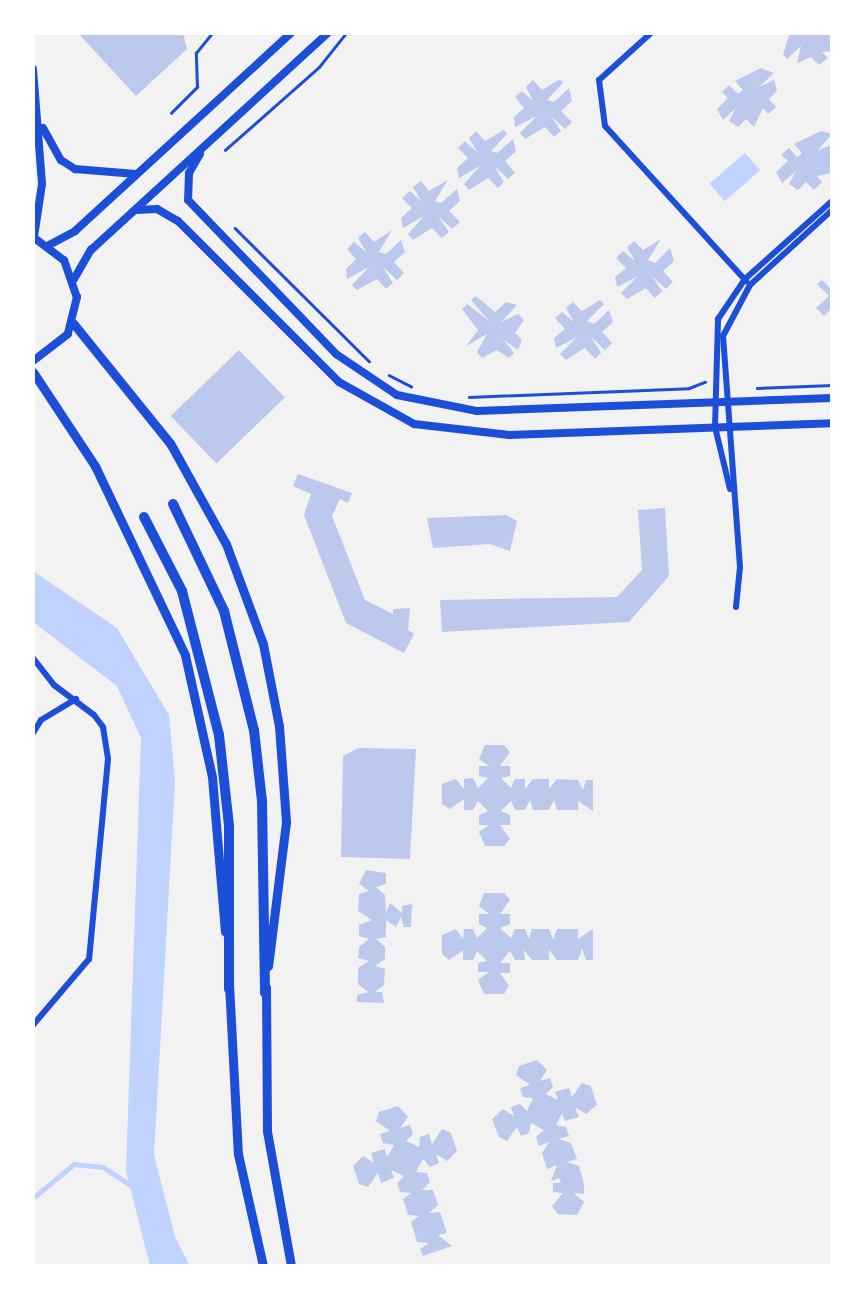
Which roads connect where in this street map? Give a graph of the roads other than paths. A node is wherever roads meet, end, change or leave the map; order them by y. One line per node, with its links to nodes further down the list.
1 (291, 33): 7 (main road)
2 (328, 33): 6 (main road)
3 (651, 33): 14 (street)
4 (33, 69): 5 (main road)
5 (39, 118): 7 (main road); 11 (main road)
6 (200, 155): 9 (main road); 19 (main road)
7 (136, 174): 12 (main road)
8 (832, 201): 14 (street)
9 (136, 210): 13 (main road); 23 (main road)
10 (832, 210): 14 (street)
11 (34, 237): 12 (main road)
12 (49, 245): 13 (main road)
13 (74, 279): 15 (main road)
14 (747, 282): 19 (street); 20 (street)
15 (73, 323): 16 (main road); 32 (main road)
16 (33, 361)
17 (33, 372): 31 (main road)
18 (832, 398): 20 (main road)
19 (713, 402): 20 (main road); 23 (street)
20 (729, 402): 22 (street)
21 (832, 423): 22 (main road)
22 (731, 426): 23 (main road); 24 (street)
23 (715, 427): 24 (street)
24 (730, 489): 27 (street)
25 (173, 504): 32 (highway)
26 (144, 517): 31 (highway)
27 (736, 607)
28 (33, 658): 29 (street)
29 (76, 699): 30 (street); 33 (street)
30 (34, 729)
31 (229, 989): 34 (main road)
32 (265, 993): 35 (main road)
33 (33, 1025)
34 (263, 1266)
35 (292, 1266)

